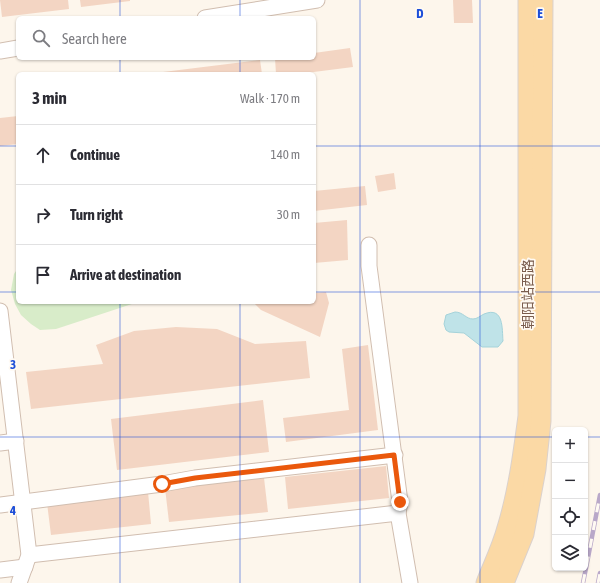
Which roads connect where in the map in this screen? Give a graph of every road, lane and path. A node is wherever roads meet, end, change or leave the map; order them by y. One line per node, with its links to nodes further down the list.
1 (317, 0): 4 (street)
2 (528, 0): 19 (main road, 朝阳站西路)
3 (543, 0): 20 (main road, 朝阳站西路)
4 (217, 16)
5 (16, 48): 6 (street)
6 (0, 51)
7 (369, 245): 11 (street)
8 (0, 312): 9 (street)
9 (16, 441): 10 (street); 12 (street)
10 (0, 443)
11 (394, 455): 12 (street); 14 (street)
12 (23, 502): 13 (street); 15 (street)
13 (0, 505)
14 (398, 513): 15 (street); 18 (street)
15 (27, 561): 16 (street); 17 (street)
16 (0, 570)
17 (19, 583)
18 (410, 583)
19 (486, 583)
20 (504, 583)

